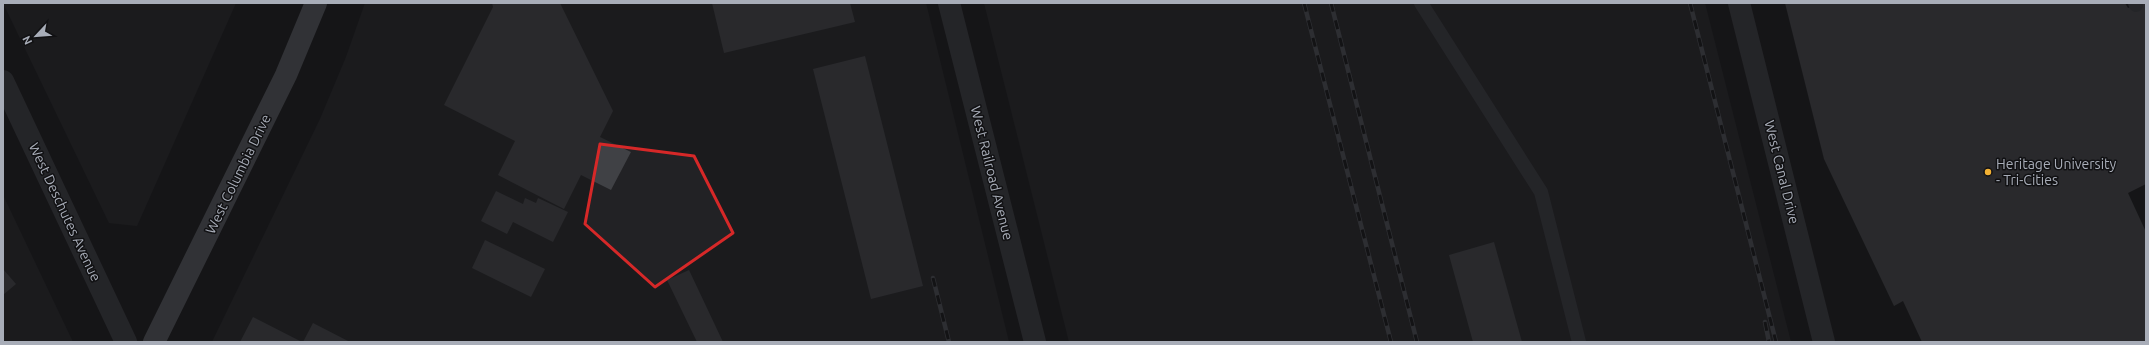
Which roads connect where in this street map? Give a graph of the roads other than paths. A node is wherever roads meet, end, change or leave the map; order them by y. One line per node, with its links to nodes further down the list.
1 (316, 3): 7 (main road, West Columbia Drive)
2 (949, 3): 8 (street, West Railroad Avenue)
3 (1421, 3): 9 (lane)
4 (1739, 3): 10 (street, West Canal Drive)
5 (3, 81): 6 (street, West Deschutes Avenue)
6 (126, 342)
7 (154, 342)
8 (1035, 342)
9 (1579, 342)
10 (1824, 342)

